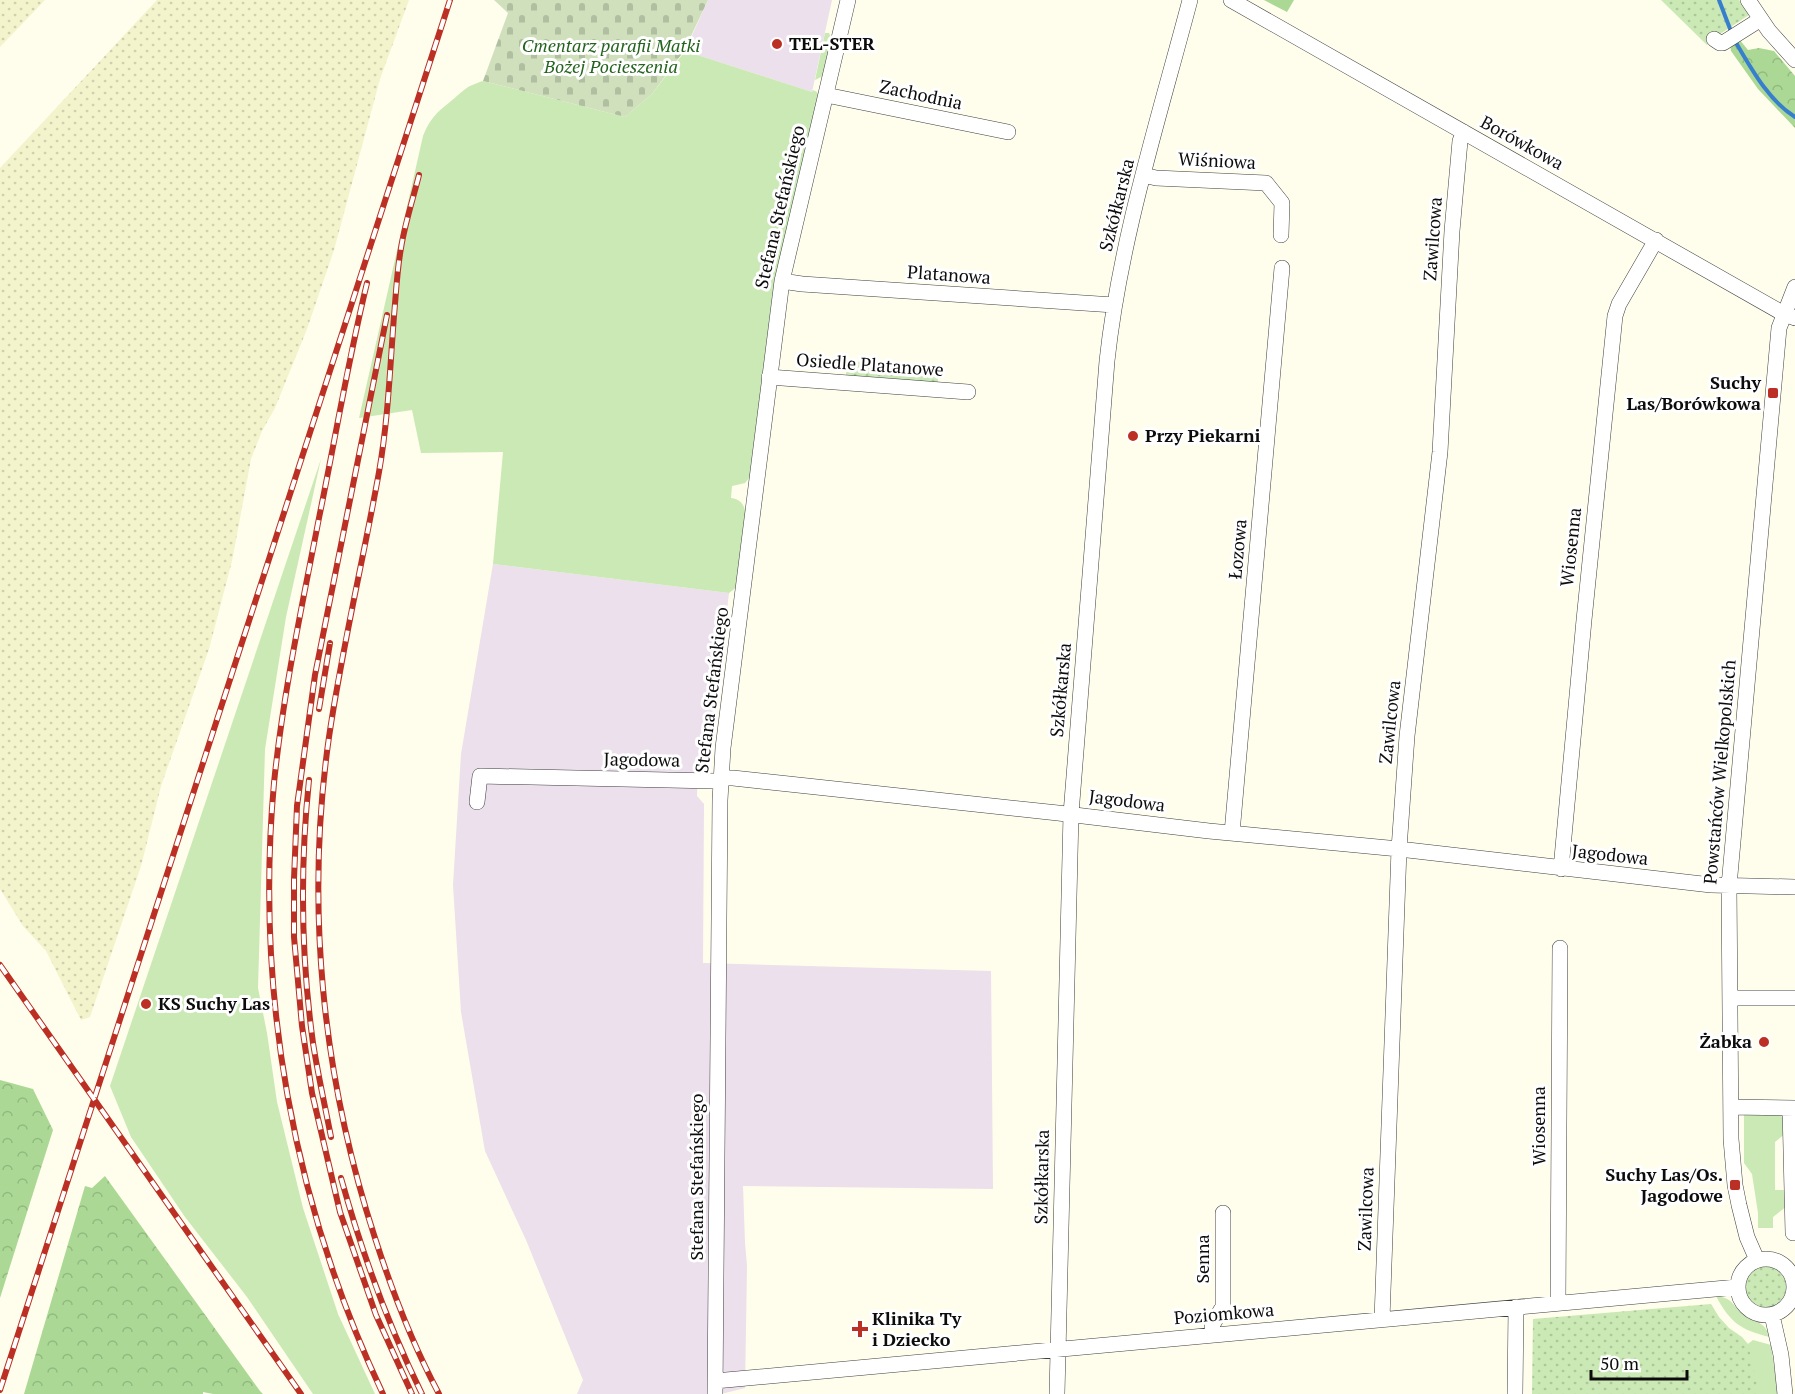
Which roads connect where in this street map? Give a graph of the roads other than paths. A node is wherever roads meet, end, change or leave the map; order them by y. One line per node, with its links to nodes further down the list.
1 (848, 0): 8 (street, Stefana Stefańskiego)
2 (1190, 0): 11 (street, Szkółkarska)
3 (1231, 0): 10 (street, Borówkowa)
4 (1748, 0): 5 (street)
5 (1761, 20): 6 (street); 7 (street)
6 (1720, 40)
7 (1795, 60)
8 (826, 95): 9 (street, Zachodnia); 15 (street, Stefana Stefańskiego)
9 (1008, 132)
10 (1464, 132): 13 (street, Borówkowa); 25 (street, Zawilcowa)
11 (1144, 175): 12 (street, Wiśniowa); 17 (street, Szkółkarska)
12 (1281, 235)
13 (1656, 240): 18 (street, Borówkowa); 26 (street, Wiosenna)
14 (1282, 268): 24 (street, Łozowa)
15 (782, 281): 17 (street, Platanowa); 19 (street, Stefana Stefańskiego)
16 (1795, 288): 18 (street, Powstańców Wielkopolskich)
17 (1114, 305): 23 (street, Szkółkarska)
18 (1790, 316): 27 (street, Powstańców Wielkopolskich)
19 (769, 377): 20 (street, Osiedle Platanowe); 21 (street, Stefana Stefańskiego)
20 (968, 392)
21 (720, 779): 22 (street, Jagodowa); 23 (street, Jagodowa); 47 (street, Stefana Stefańskiego)
22 (477, 802)
23 (1071, 814): 24 (street, Jagodowa); 46 (street, Szkółkarska)
24 (1232, 833): 25 (street, Jagodowa)
25 (1399, 849): 26 (street, Jagodowa); 43 (street, Zawilcowa)
26 (1561, 869): 27 (street, Jagodowa)
27 (1729, 886): 28 (street, Jagodowa); 30 (street, Powstańców Wielkopolskich)
28 (1795, 887)
29 (1560, 948): 39 (street, Wiosenna)
30 (1730, 998): 31 (street); 32 (street, Powstańców Wielkopolskich)
31 (1795, 998)
32 (1731, 1107): 33 (street); 36 (street, Powstańców Wielkopolskich)
33 (1793, 1108): 35 (street)
34 (1223, 1212): 40 (street, Senna)
35 (1793, 1233)
36 (1756, 1260): 37 (street); 38 (street)
37 (1737, 1287): 39 (street, Poziomkowa); 42 (street)
38 (1795, 1288): 42 (street)
39 (1558, 1303): 41 (street, Poziomkowa)
40 (1223, 1306): 44 (street, Senna); 45 (street, Senna)
41 (1516, 1307): 43 (street, Poziomkowa); 49 (street)
42 (1772, 1315): 50 (street)
43 (1382, 1319): 44 (street, Poziomkowa)
44 (1234, 1333): 45 (street, Poziomkowa)
45 (1213, 1335): 46 (street, Poziomkowa)
46 (1057, 1348): 47 (street, Poziomkowa); 48 (street, Szkółkarska)
47 (715, 1387)
48 (1057, 1394)
49 (1515, 1394)
50 (1785, 1394)

